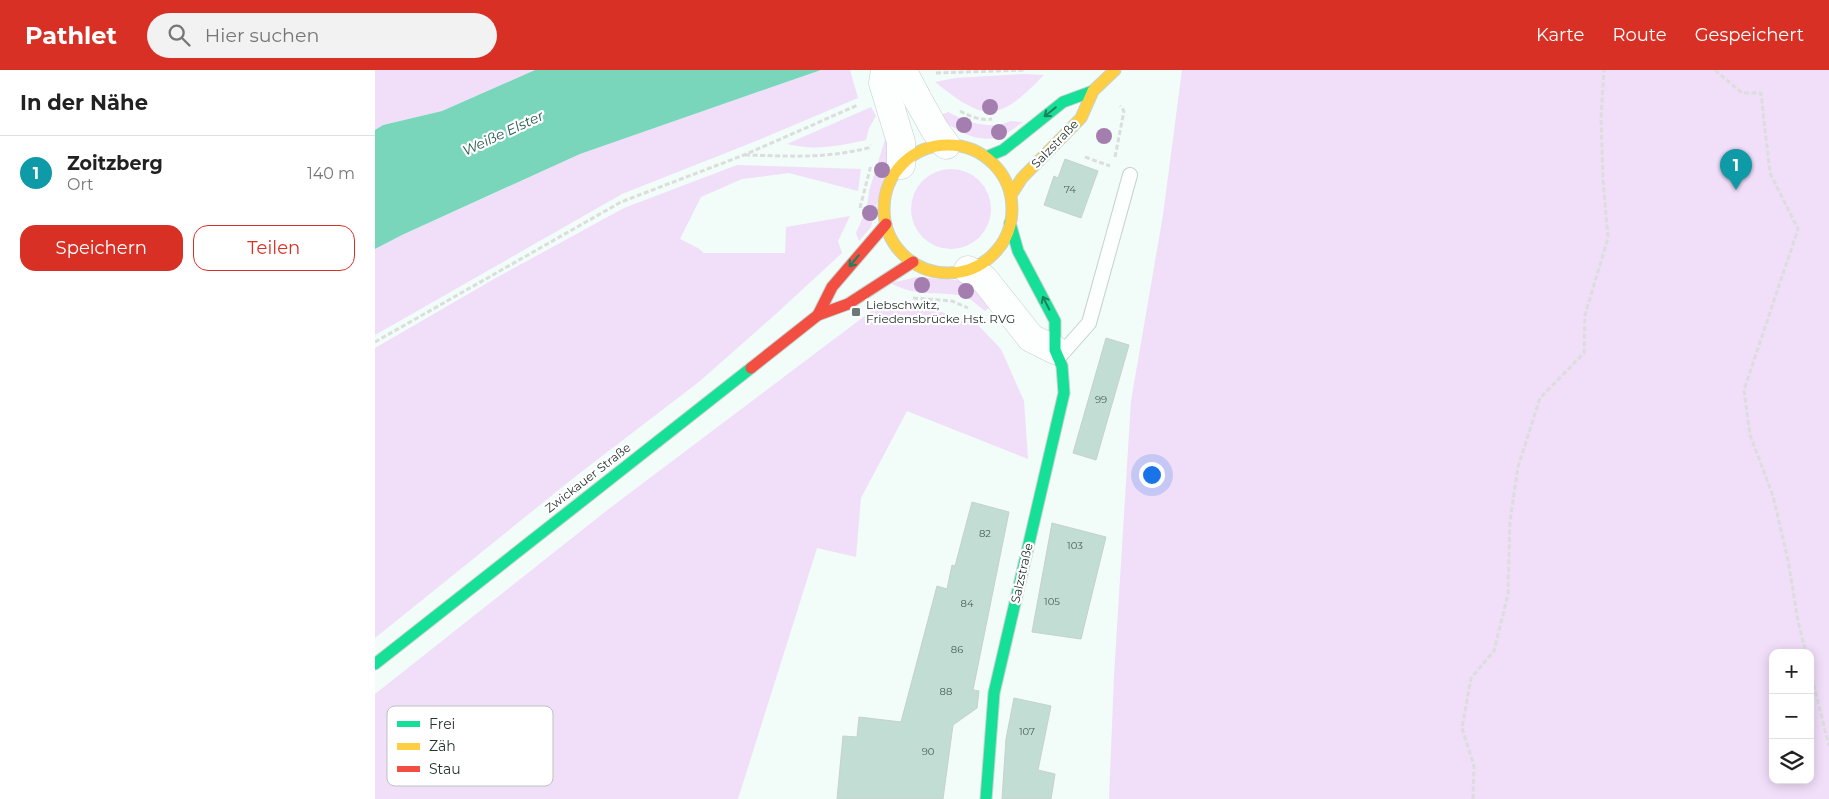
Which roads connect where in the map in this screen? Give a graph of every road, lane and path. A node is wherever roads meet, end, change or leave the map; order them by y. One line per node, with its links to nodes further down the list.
1 (885, 70): 12 (street, bridge)
2 (900, 70): 11 (street, bridge)
3 (1026, 70): 7 (path)
4 (1115, 70): 8 (main road, Salzstraße)
5 (1604, 70): 33 (path)
6 (1715, 70): 28 (path)
7 (938, 73)
8 (1104, 81): 9 (main road, Salzstraße); 15 (path)
9 (1093, 91): 15 (main road, Salzstraße); 17 (main road, Salzstraße, one-way to 17)
10 (863, 102): 16 (path)
11 (922, 106): 13 (path); 14 (street)
12 (894, 118): 16 (path); 18 (street)
13 (997, 119)
14 (945, 144): 17 (main road); 18 (main road)
15 (1055, 144): 20 (main road, Salzstraße)
16 (744, 154): 26 (path)
17 (986, 157): 20 (main road)
18 (901, 164): 22 (main road)
19 (1130, 175): 27 (lane)
20 (1011, 195): 21 (main road)
21 (1010, 223): 24 (main road); 27 (main road, Salzstraße, one-way to 21)
22 (886, 224): 23 (main road); 25 (main road, Zwickauer Straße, one-way to 25)
23 (913, 262): 24 (main road); 25 (main road, Zwickauer Straße)
24 (968, 270): 27 (street)
25 (818, 315): 29 (main road, Zwickauer Straße)
26 (375, 342)
27 (1057, 354): 32 (main road, Salzstraße)
28 (1805, 649)
29 (375, 664)
30 (1814, 686): 31 (path)
31 (1829, 746)
32 (986, 799)
33 (1473, 799)

